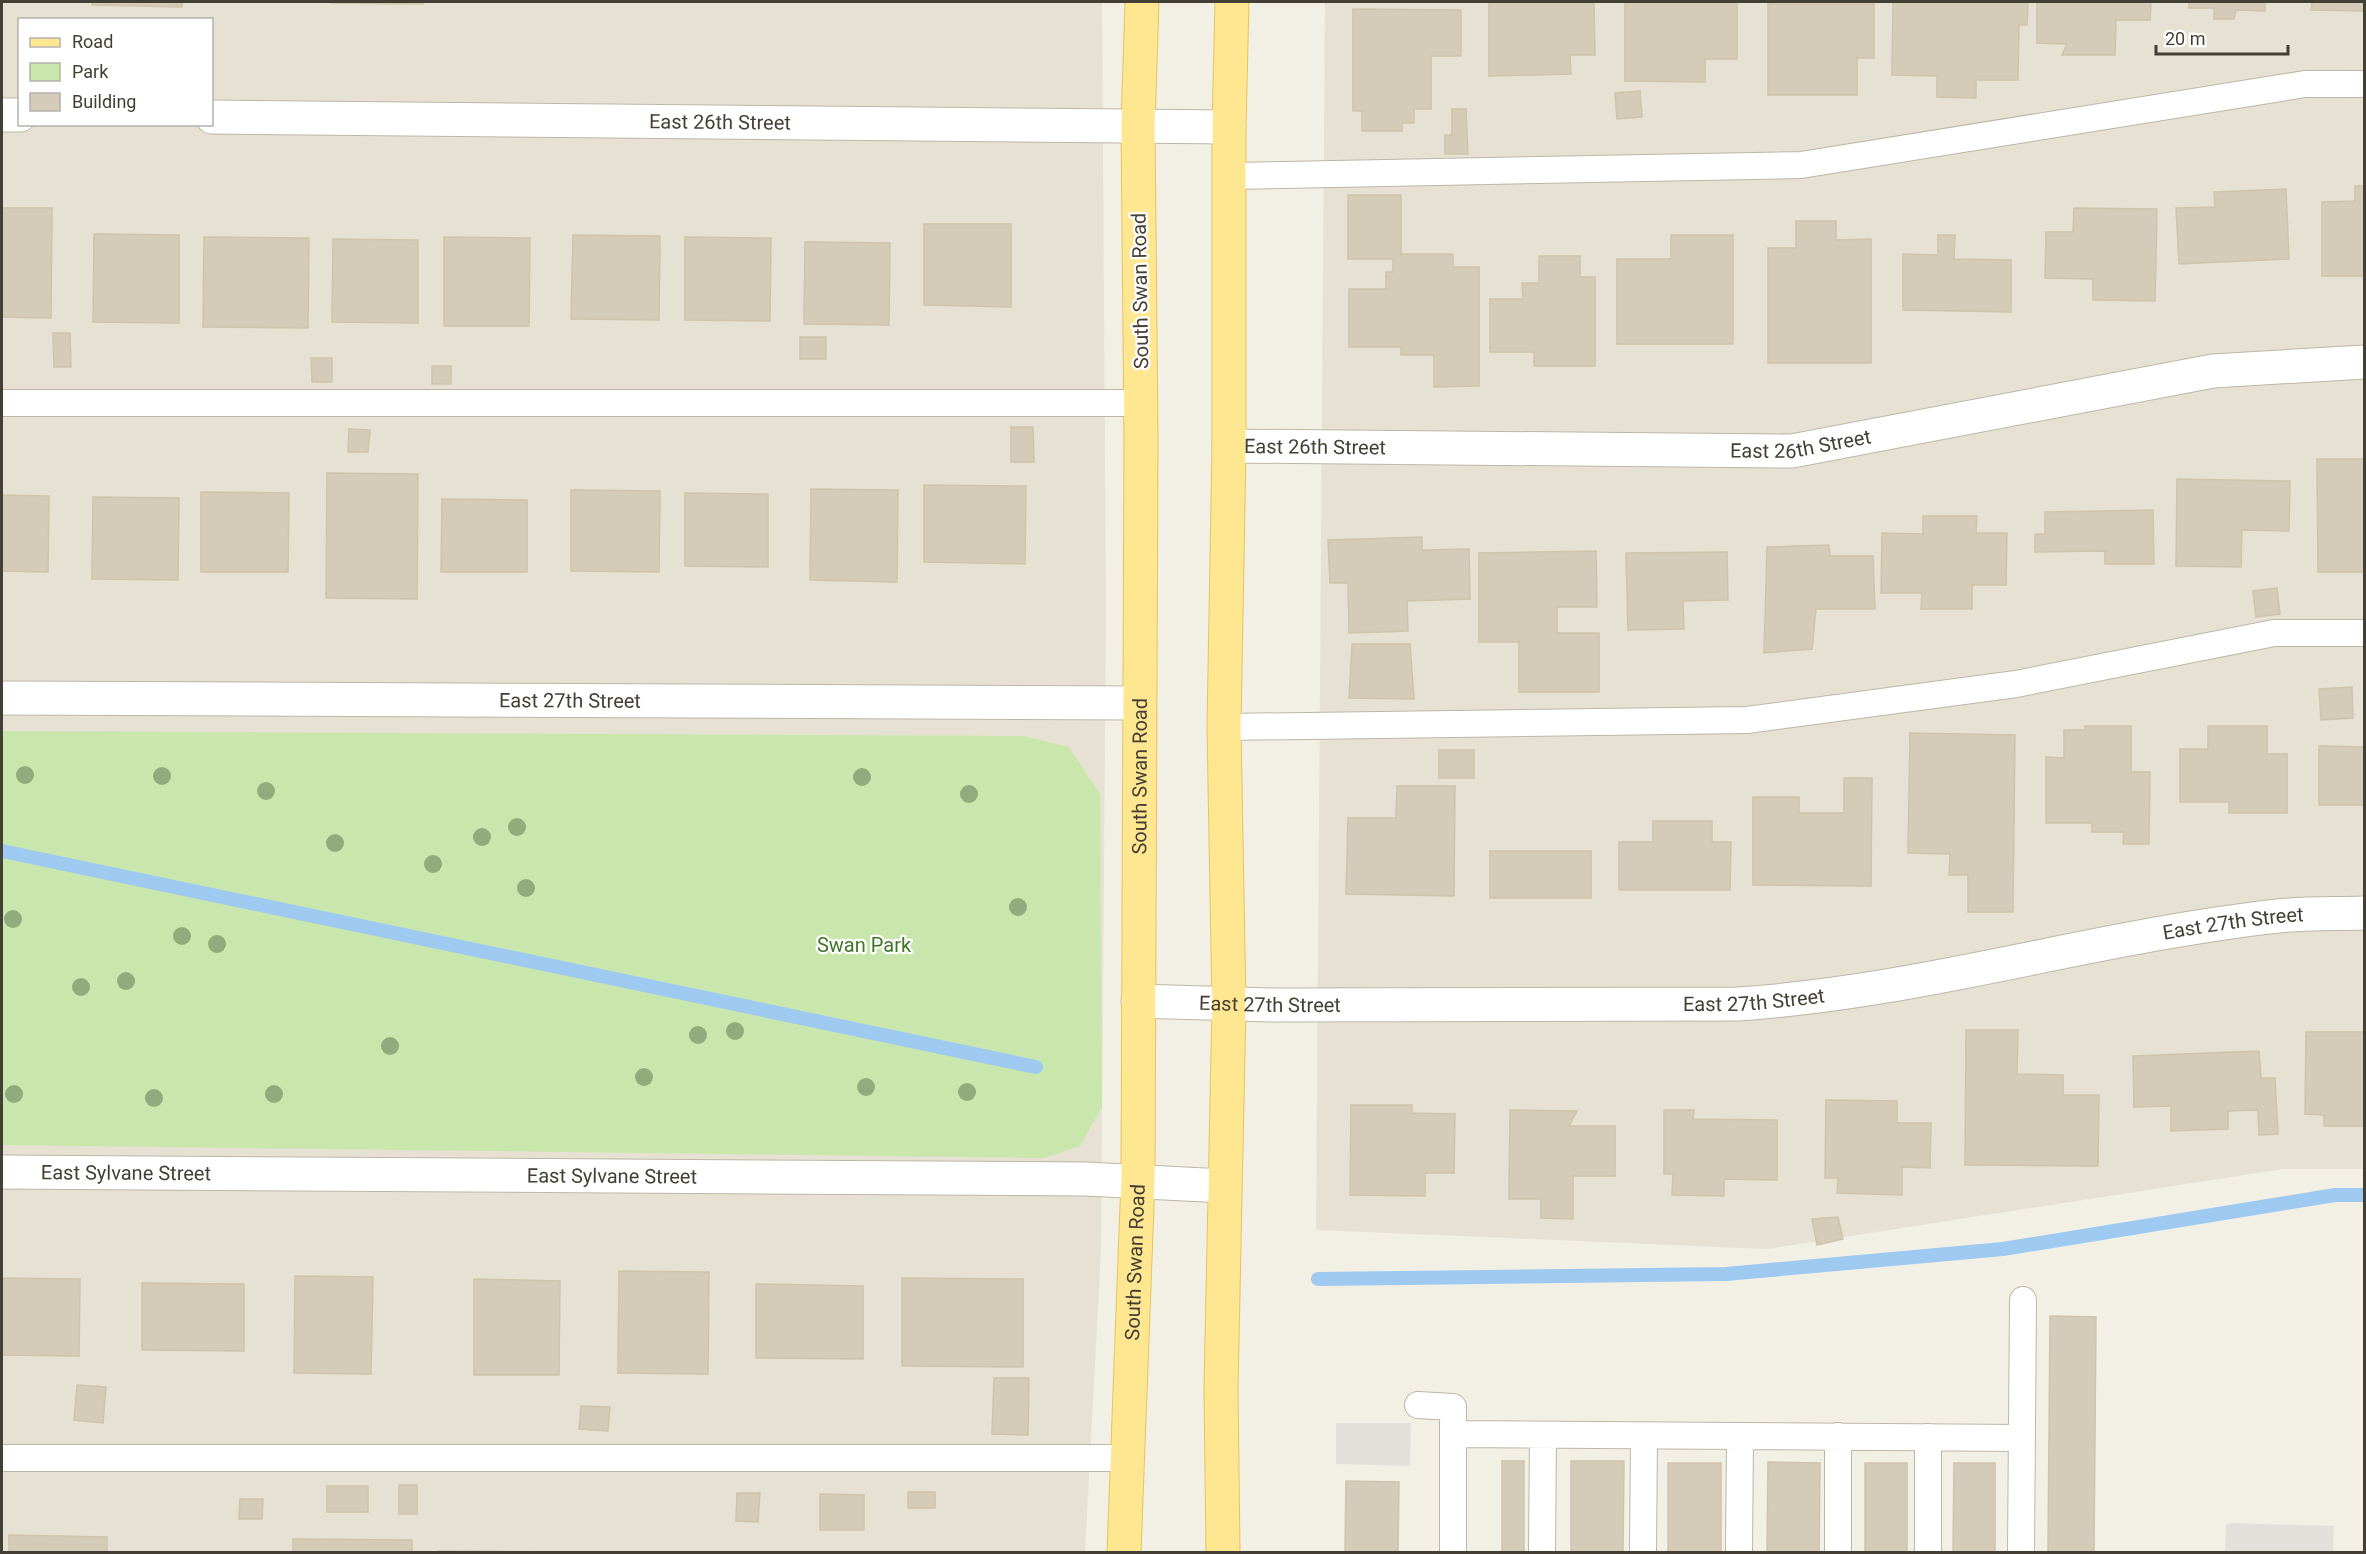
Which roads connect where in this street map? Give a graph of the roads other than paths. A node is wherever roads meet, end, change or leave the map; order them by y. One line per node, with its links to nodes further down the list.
1 (1143, 2): 7 (main road, South Swan Road)
2 (1232, 2): 8 (main road)
3 (2364, 84): 9 (lane)
4 (2, 115): 5 (street)
5 (18, 115)
6 (213, 117): 7 (street, East 26th Street)
7 (1138, 125): 8 (street, East 26th Street); 12 (main road, South Swan Road)
8 (1229, 127): 9 (main road)
9 (1229, 176): 13 (main road)
10 (2364, 362): 13 (street, East 26th Street)
11 (2, 403): 12 (lane)
12 (1141, 403): 16 (main road, South Swan Road)
13 (1229, 446): 17 (main road)
14 (2364, 633): 17 (lane)
15 (2, 698): 16 (street, East 27th Street)
16 (1139, 703): 19 (main road, South Swan Road)
17 (1224, 727): 20 (main road)
18 (2364, 913): 20 (street, East 27th Street)
19 (1138, 1001): 20 (street, East 27th Street); 22 (main road, South Swan Road)
20 (1229, 1005): 23 (main road)
21 (2, 1172): 22 (street, East Sylvane Street)
22 (1138, 1179): 23 (street, East Sylvane Street); 34 (main road, South Swan Road)
23 (1224, 1186): 36 (main road)
24 (2023, 1300): 32 (lane)
25 (1418, 1405): 26 (lane)
26 (1453, 1434): 27 (lane); 37 (lane)
27 (1543, 1435): 28 (lane); 38 (lane)
28 (1644, 1436): 29 (lane); 39 (lane)
29 (1740, 1436): 30 (lane); 40 (lane)
30 (1838, 1437): 31 (lane); 41 (lane)
31 (1928, 1437): 32 (lane); 42 (lane)
32 (2022, 1438): 43 (lane)
33 (2, 1458): 34 (lane)
34 (1127, 1458): 35 (main road, South Swan Road)
35 (1124, 1552)
36 (1223, 1552)
37 (1453, 1552)
38 (1542, 1552)
39 (1642, 1552)
40 (1740, 1552)
41 (1838, 1552)
42 (1928, 1552)
43 (2021, 1552)

